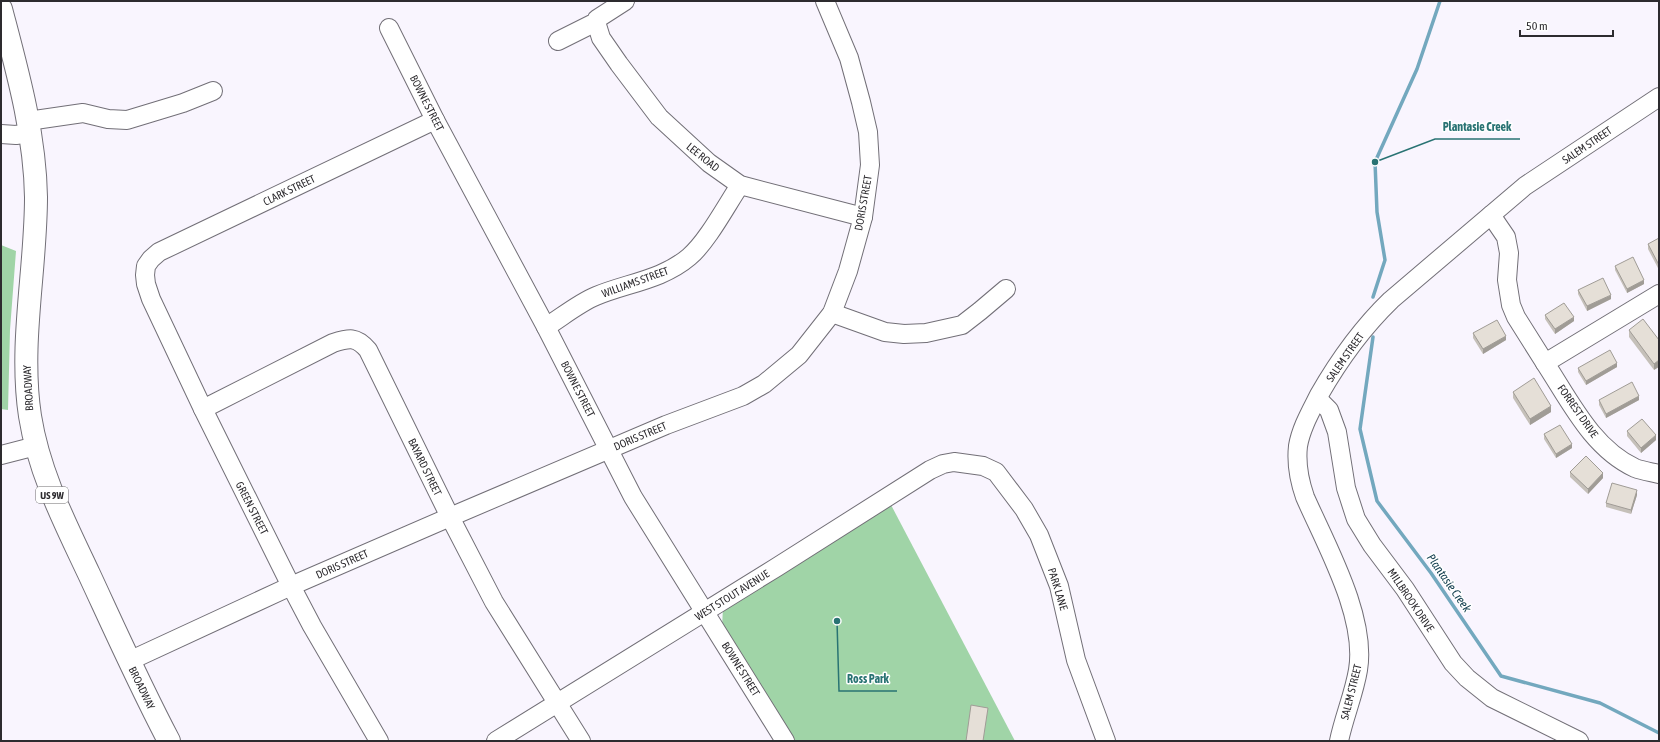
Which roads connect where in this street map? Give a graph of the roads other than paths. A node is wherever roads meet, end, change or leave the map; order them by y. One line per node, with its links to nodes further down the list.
1 (625, 1): 4 (street)
2 (825, 1): 14 (street, DORIS STREET)
3 (1, 8): 10 (highway, BROADWAY / US 9W)
4 (596, 22): 6 (street); 12 (street, LEE ROAD)
5 (389, 28): 9 (street, BOWNE STREET)
6 (558, 41)
7 (213, 91): 10 (street)
8 (1659, 97): 13 (street, SALEM STREET)
9 (435, 120): 15 (street, CLARK STREET); 19 (street, BOWNE STREET)
10 (29, 127): 11 (street); 23 (highway, BROADWAY / US 9W)
11 (1, 134)
12 (740, 185): 14 (street, LEE ROAD); 19 (street, WILLIAMS STREET)
13 (1491, 215): 20 (street, FORREST DRIVE); 21 (street, SALEM STREET)
14 (863, 217): 18 (street, DORIS STREET)
15 (146, 266): 22 (street, GREEN STREET)
16 (1006, 289): 18 (street)
17 (1659, 294): 20 (street)
18 (832, 313): 24 (street, DORIS STREET)
19 (546, 327): 24 (street, BOWNE STREET)
20 (1545, 363): 27 (street, FORREST DRIVE)
21 (1318, 399): 39 (street, SALEM STREET); 40 (street, MILLBROOK DRIVE)
22 (203, 409): 28 (street, BAYARD STREET); 29 (street, GREEN STREET)
23 (36, 446): 25 (street); 31 (highway, BROADWAY / US 9W)
24 (609, 449): 28 (street, DORIS STREET); 30 (street, BOWNE STREET)
25 (1, 455)
26 (971, 464): 30 (street, WEST STOUT AVENUE); 38 (street, PARK LANE)
27 (1659, 474)
28 (450, 516): 29 (street, DORIS STREET); 32 (street, BAYARD STREET)
29 (291, 586): 31 (street, DORIS STREET); 34 (street, GREEN STREET)
30 (705, 611): 32 (street, WEST STOUT AVENUE); 37 (street, BOWNE STREET)
31 (129, 661): 33 (highway, BROADWAY / US 9W)
32 (557, 703): 35 (street, WEST STOUT AVENUE); 36 (street, BAYARD STREET)
33 (169, 741)
34 (379, 741)
35 (496, 741)
36 (581, 741)
37 (785, 741)
38 (1106, 741)
39 (1339, 741)
40 (1579, 741)

